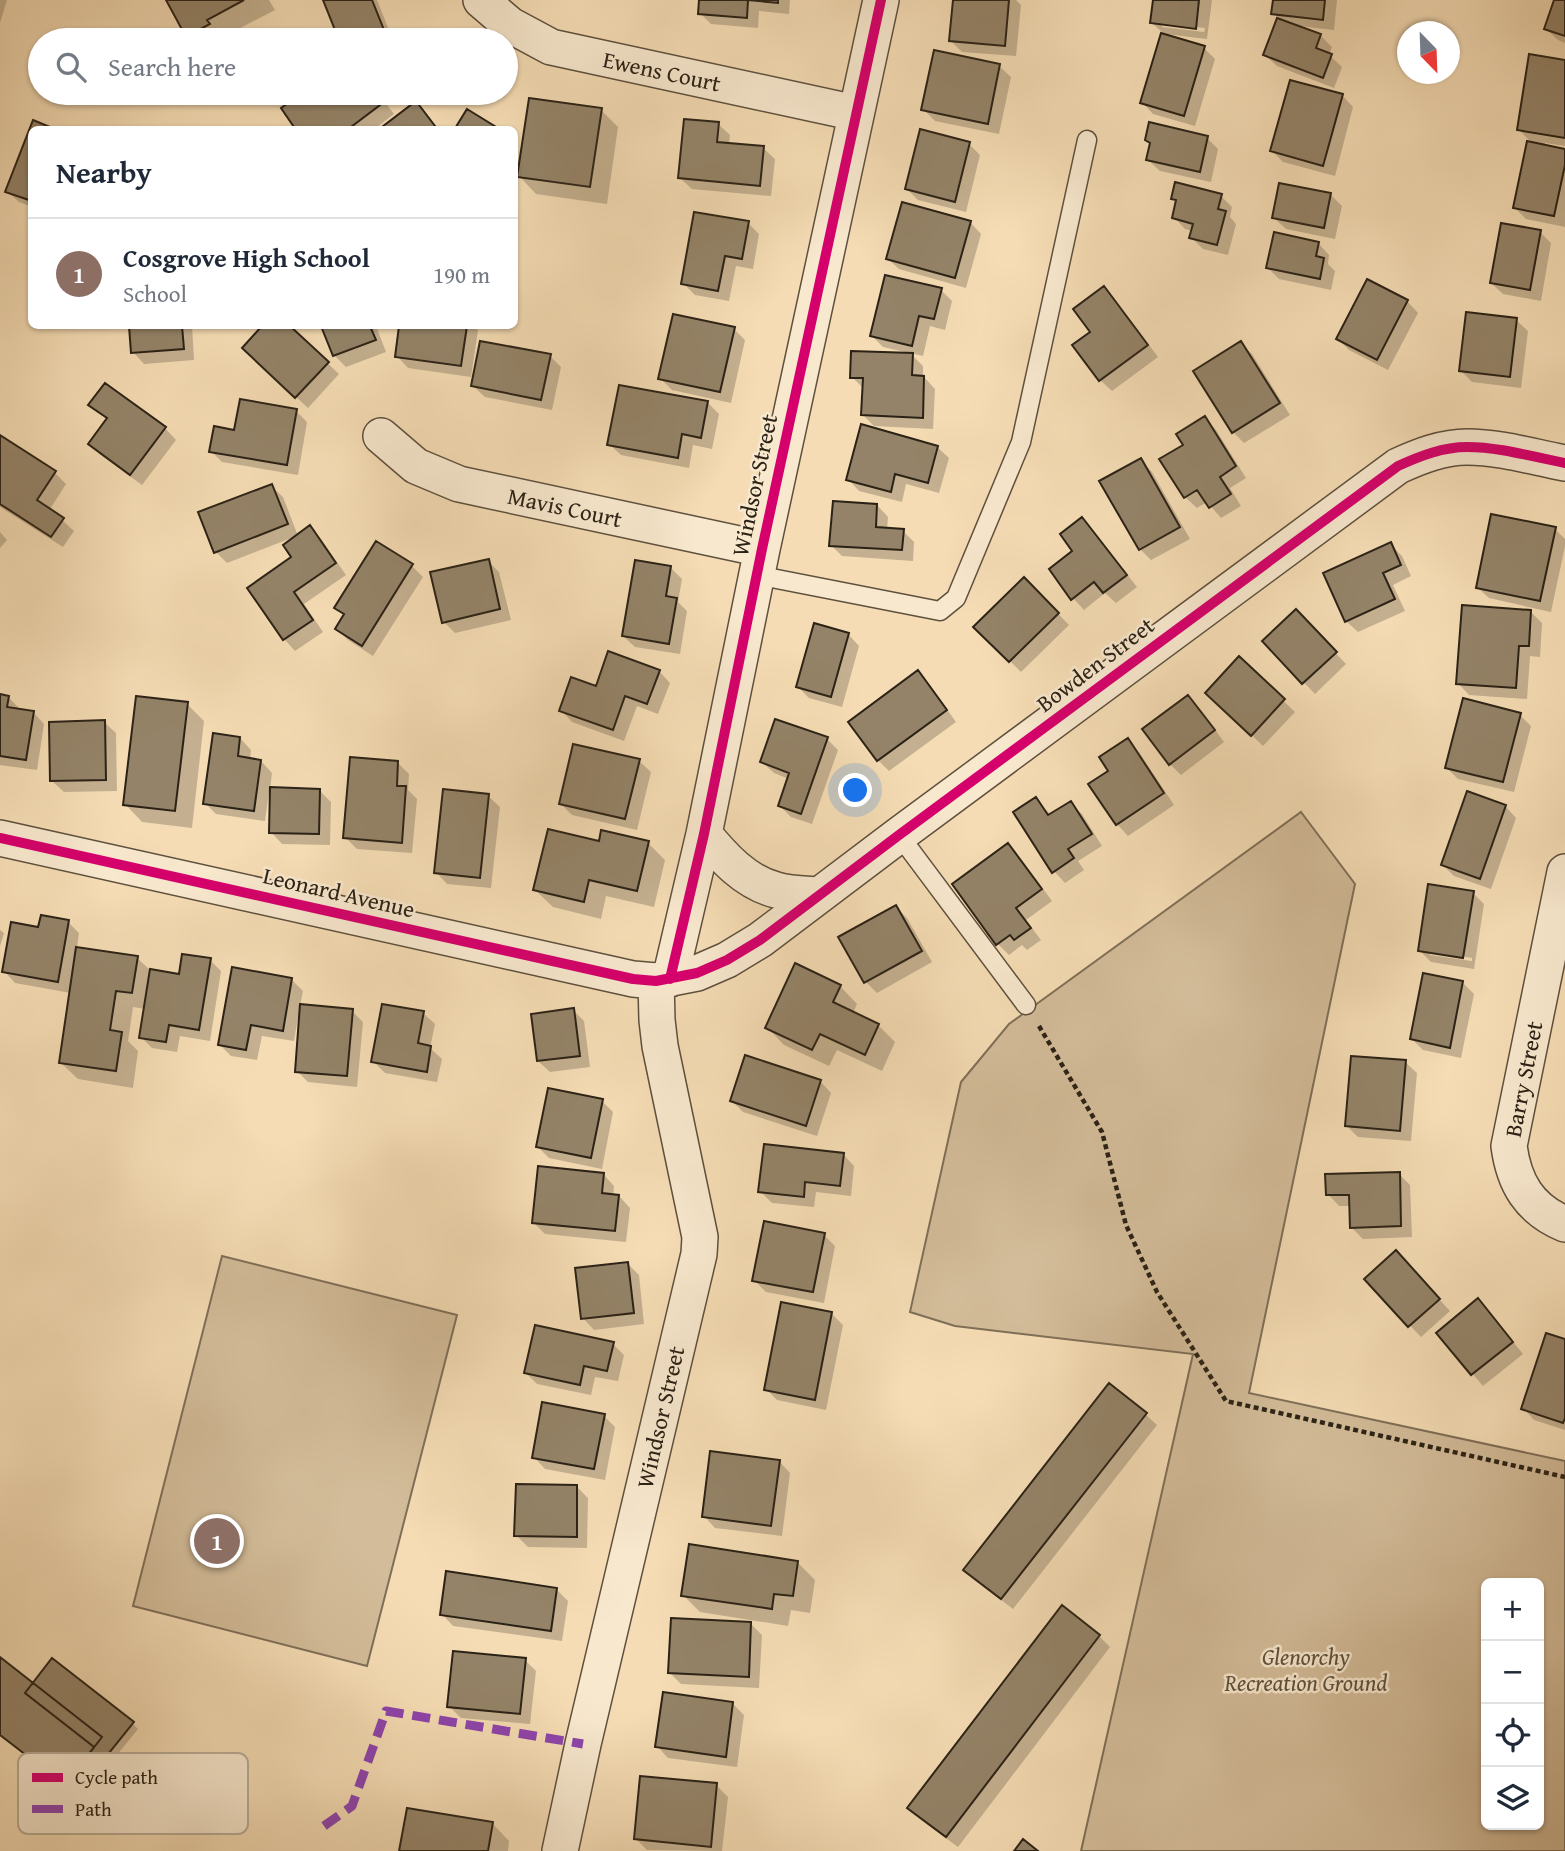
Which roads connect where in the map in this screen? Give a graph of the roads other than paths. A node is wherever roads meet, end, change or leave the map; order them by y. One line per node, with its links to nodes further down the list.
1 (481, 0): 3 (street, Ewens Court)
2 (881, 0): 5 (street, Windsor Street)
3 (516, 28)
4 (518, 29): 5 (street, Ewens Court)
5 (856, 113): 9 (street, Windsor Street)
6 (1087, 139): 9 (lane)
7 (381, 436): 9 (street, Mavis Court)
8 (1565, 463): 11 (street, Bowden Street)
9 (759, 562): 10 (street, Windsor Street)
10 (704, 834): 14 (street); 15 (street, Windsor Street)
11 (899, 835): 14 (street, Bowden Street); 16 (lane)
12 (0, 838): 15 (street, Leonard Avenue)
13 (1565, 872): 17 (street, Barry Street)
14 (819, 895): 15 (street, Bowden Street)
15 (663, 980): 18 (street, Windsor Street)
16 (1026, 1004)
17 (1565, 1224)
18 (560, 1851)

